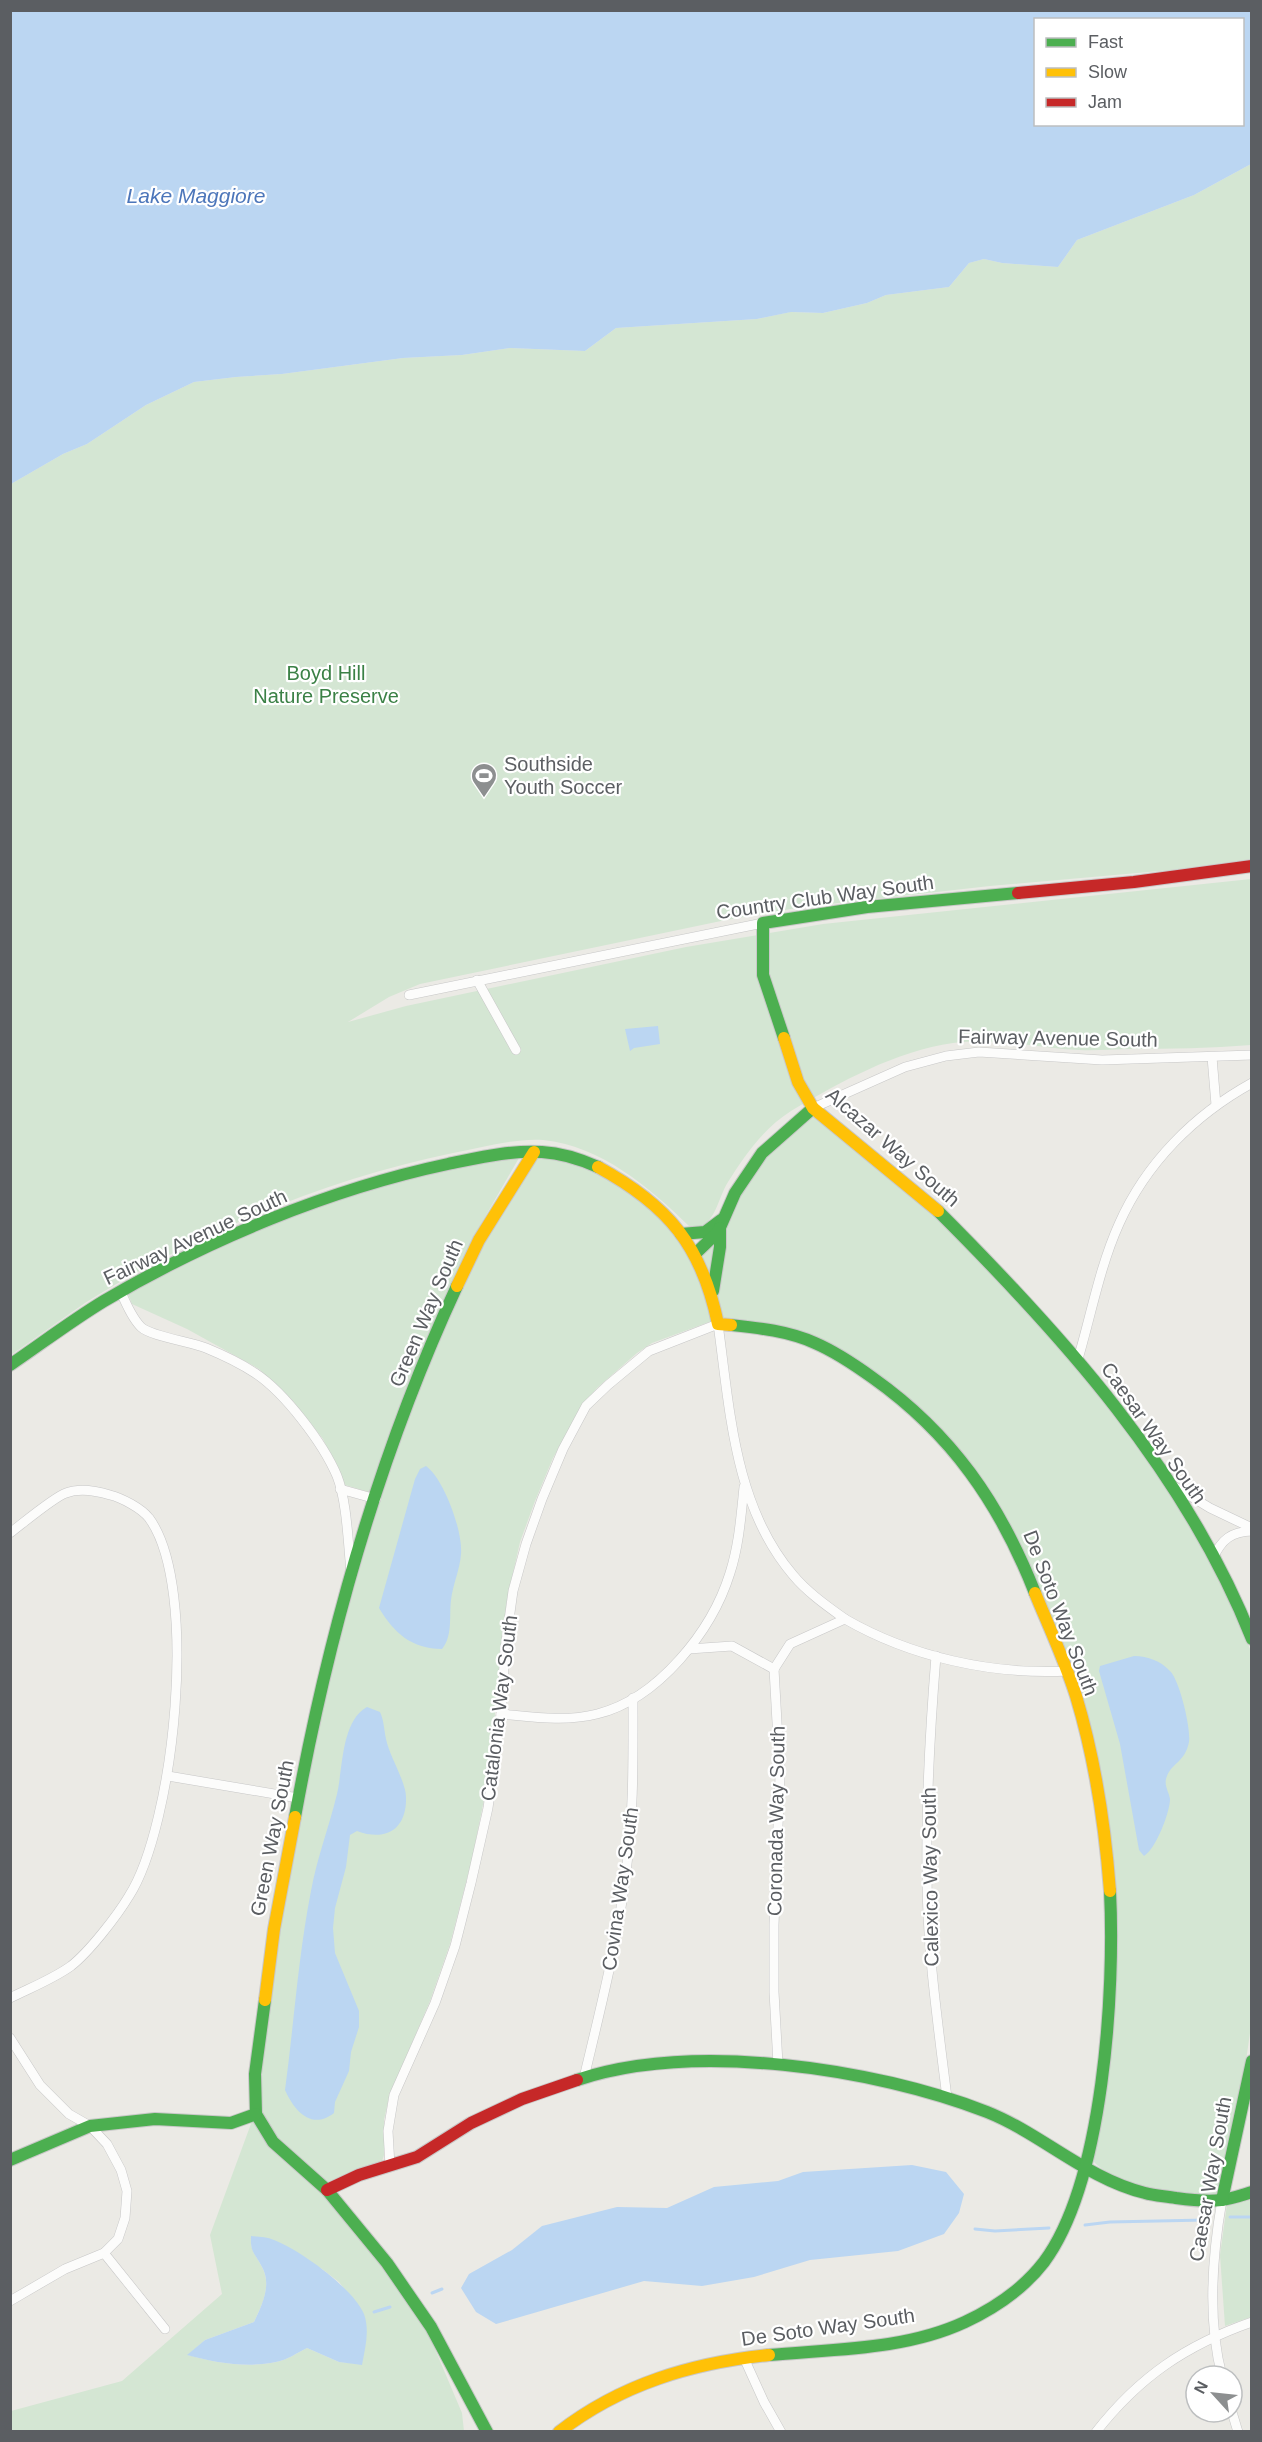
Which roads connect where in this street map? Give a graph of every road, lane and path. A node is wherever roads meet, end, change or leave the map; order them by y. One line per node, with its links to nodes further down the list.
1 (1251, 866): 2 (street, Country Club Way South)
2 (763, 923): 3 (street, Country Club Way South); 10 (street, Alcazar Way South)
3 (477, 980): 4 (street, Country Club Way South); 5 (street)
4 (409, 995)
5 (516, 1050)
6 (1251, 1055): 7 (street, Fairway Avenue South)
7 (1212, 1057): 9 (street); 10 (street, Fairway Avenue South)
8 (1251, 1083): 9 (street, Caesar Way South)
9 (1216, 1105): 18 (street, Caesar Way South)
10 (813, 1108): 12 (street, Fairway Avenue South); 18 (street, Alcazar Way South)
11 (534, 1152): 13 (street, Fairway Avenue South); 15 (street, Fairway Avenue South); 23 (street, Green Way South)
12 (722, 1222): 13 (street); 14 (street, Fairway Avenue South); 16 (street)
13 (681, 1234): 14 (street, Fairway Avenue South)
14 (695, 1254): 16 (street, Fairway Avenue South)
15 (121, 1292): 19 (street, Fairway Avenue South); 22 (street, Green Way South)
16 (712, 1296): 17 (street, Fairway Avenue South)
17 (718, 1324): 21 (street); 33 (street, De Soto Way South); 35 (street, Catalonia Way South)
18 (1078, 1359): 20 (street, Caesar Way South)
19 (10, 1365)
20 (1170, 1484): 24 (street); 26 (street, Caesar Way South)
21 (744, 1485): 28 (street); 30 (street)
22 (340, 1488): 23 (street); 27 (street, Green Way South)
23 (376, 1499): 27 (street, Green Way South)
24 (1251, 1529): 26 (street)
25 (10, 1533): 36 (street)
26 (1214, 1558): 29 (street, Caesar Way South)
27 (351, 1573): 37 (street, Green Way South)
28 (845, 1619): 31 (street); 32 (street)
29 (1251, 1639)
30 (689, 1649): 32 (street); 34 (street)
31 (936, 1656): 33 (street); 43 (street, Calexico Way South)
32 (774, 1669): 41 (street, Coronada Way South)
33 (1068, 1671): 48 (street, De Soto Way South)
34 (633, 1698): 35 (street); 42 (street, Covina Way South)
35 (501, 1714): 47 (street, Catalonia Way South)
36 (168, 1776): 37 (street); 38 (street)
37 (298, 1798): 44 (street, Green Way South)
38 (10, 1998)
39 (10, 2038): 45 (street)
40 (1251, 2061): 51 (street, Caesar Way South)
41 (778, 2064): 42 (street); 43 (street)
42 (584, 2078): 47 (street)
43 (947, 2098): 48 (street)
44 (256, 2114): 45 (street); 49 (street)
45 (90, 2126): 46 (street); 52 (street)
46 (10, 2160)
47 (390, 2166): 49 (street)
48 (1085, 2166): 51 (street); 57 (street, De Soto Way South)
49 (327, 2190): 59 (street)
50 (1251, 2192): 51 (street)
51 (1222, 2200): 56 (street, Caesar Way South)
52 (104, 2253): 53 (street); 55 (street)
53 (10, 2301)
54 (1251, 2322): 56 (street)
55 (165, 2329)
56 (1216, 2334): 58 (street, Caesar Way South); 62 (street)
57 (744, 2358): 60 (street, De Soto Way South); 61 (street)
58 (1220, 2364)
59 (487, 2432)
60 (559, 2432)
61 (781, 2432)
62 (1096, 2432)

